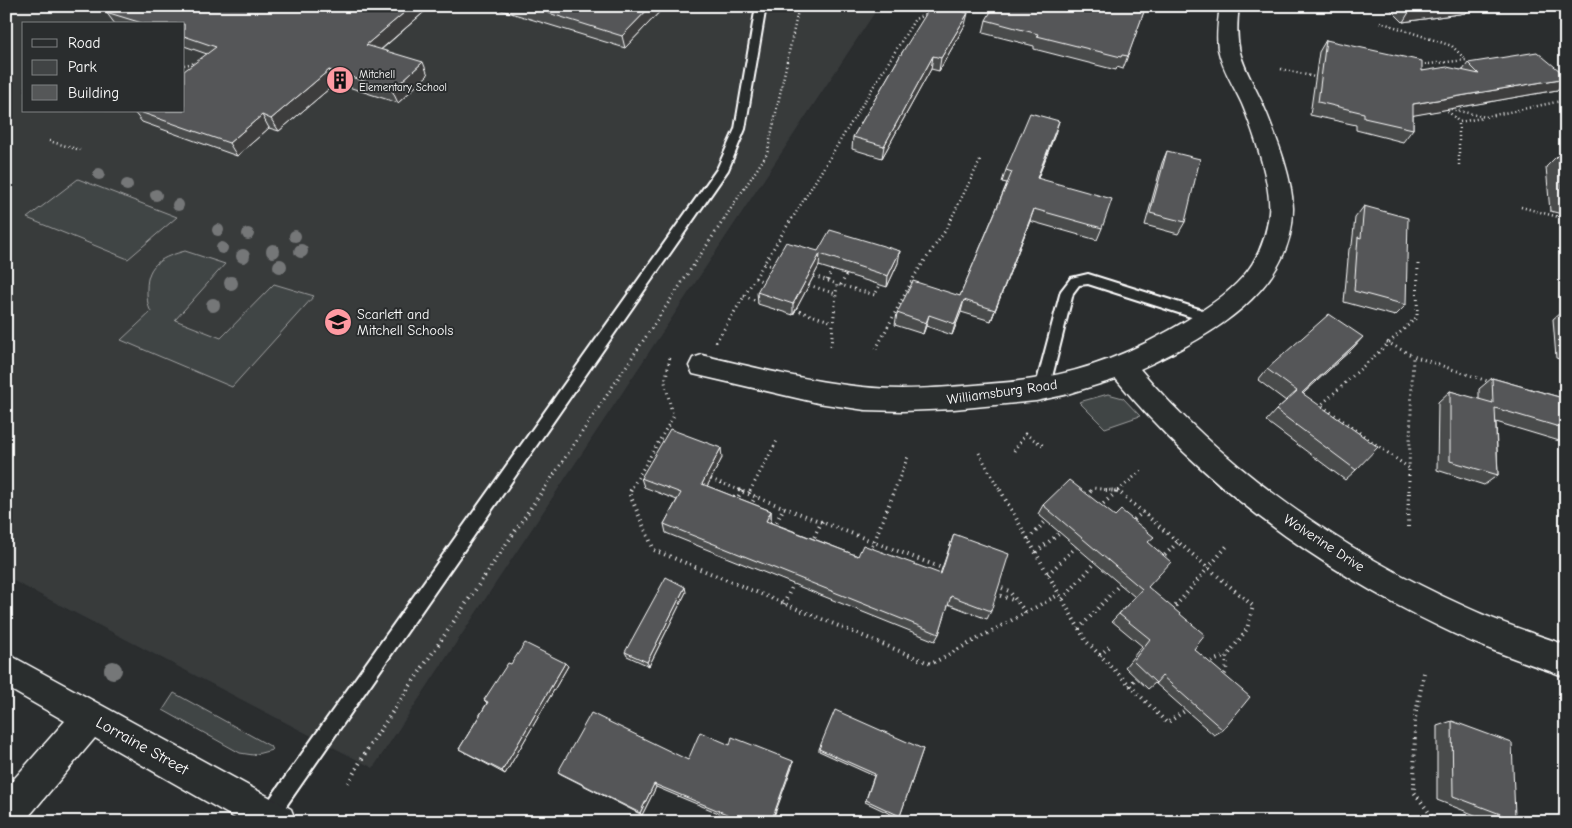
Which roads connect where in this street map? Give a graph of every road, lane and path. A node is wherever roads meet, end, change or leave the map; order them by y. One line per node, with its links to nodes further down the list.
1 (761, 6): 115 (lane)
2 (799, 6): 113 (path)
3 (965, 6): 5 (path)
4 (1230, 6): 40 (street, Williamsburg Road)
5 (951, 11)
6 (936, 12): 24 (path)
7 (1380, 22): 11 (path)
8 (200, 63): 9 (path)
9 (185, 65)
10 (1281, 69): 12 (path)
11 (1423, 74)
12 (1327, 80)
13 (1566, 100): 16 (path)
14 (1439, 106): 15 (path)
15 (1444, 108): 16 (path); 17 (path)
16 (1485, 117): 17 (path)
17 (1459, 122): 21 (path)
18 (49, 141): 19 (path)
19 (80, 150)
20 (981, 159): 44 (path)
21 (1459, 165)
22 (1521, 207): 23 (path)
23 (1566, 219)
24 (764, 264): 26 (path); 30 (path)
25 (1418, 264): 42 (path)
26 (778, 268)
27 (832, 270): 31 (path)
28 (846, 275): 33 (path)
29 (814, 276): 31 (path)
30 (755, 278): 32 (path); 37 (path)
31 (827, 280): 33 (path)
32 (769, 284)
33 (839, 284): 35 (path); 36 (path)
34 (809, 285): 36 (path)
35 (880, 285)
36 (836, 294): 41 (path)
37 (744, 296): 38 (path); 47 (path)
38 (759, 302)
39 (796, 310): 41 (path)
40 (1210, 318): 48 (street, Williamsburg Road); 50 (lane)
41 (833, 322): 43 (path)
42 (1388, 342): 45 (path); 56 (path)
43 (831, 346)
44 (876, 350)
45 (1413, 356): 49 (path); 56 (path)
46 (670, 357): 95 (path)
47 (707, 357): 50 (street, Williamsburg Road)
48 (1121, 366): 50 (street, Williamsburg Road); 104 (street, Wolverine Drive)
49 (1494, 384)
50 (1042, 389)
51 (778, 439): 61 (path)
52 (1044, 446): 53 (path)
53 (1014, 451)
54 (979, 453): 75 (path)
55 (909, 454): 76 (path)
56 (1409, 468): 71 (path)
57 (1142, 470): 60 (path)
58 (711, 479): 59 (path)
59 (742, 490): 61 (path); 64 (path)
60 (1118, 491): 63 (path); 67 (path); 68 (path)
61 (749, 493): 62 (path)
62 (756, 496): 65 (path); 66 (path)
63 (1080, 502)
64 (734, 506)
65 (784, 507): 69 (path); 73 (path)
66 (748, 511)
67 (1093, 512)
68 (1143, 512): 72 (path); 77 (path)
69 (822, 521): 76 (path); 78 (path)
70 (1046, 522): 75 (path)
71 (1408, 527)
72 (1125, 528)
73 (772, 532)
74 (1060, 533): 81 (path)
75 (1028, 539): 81 (path)
76 (874, 542): 82 (path); 86 (path)
77 (1178, 542): 84 (path); 85 (path)
78 (810, 546)
79 (1227, 546): 85 (path)
80 (1076, 547): 87 (path)
81 (1036, 552): 87 (path)
82 (868, 557)
83 (1095, 563): 93 (path)
84 (1155, 564)
85 (1207, 567): 97 (path); 103 (path)
86 (942, 568)
87 (1048, 574): 92 (path)
88 (796, 579): 95 (path)
89 (1120, 584): 100 (path)
90 (997, 586): 94 (path)
91 (995, 594): 94 (path)
92 (1060, 594): 93 (path); 98 (path)
93 (1062, 599): 100 (path)
94 (1017, 602): 98 (path)
95 (784, 604): 98 (path)
96 (1168, 607): 97 (path)
97 (1172, 610): 99 (path)
98 (1026, 613)
99 (1177, 615)
100 (1079, 629): 102 (path)
101 (1109, 647): 102 (path)
102 (1100, 655): 110 (path)
103 (1227, 656): 105 (path); 109 (path)
104 (1566, 661)
105 (1199, 668)
106 (6, 669): 112 (street, Lorraine Street)
107 (1424, 673): 116 (path)
108 (1136, 678): 110 (path)
109 (1218, 684)
110 (1130, 686): 111 (path)
111 (1186, 710)
112 (91, 717): 114 (street); 115 (street, Lorraine Street)
113 (348, 783)
114 (6, 815)
115 (273, 819)
116 (1436, 822)

